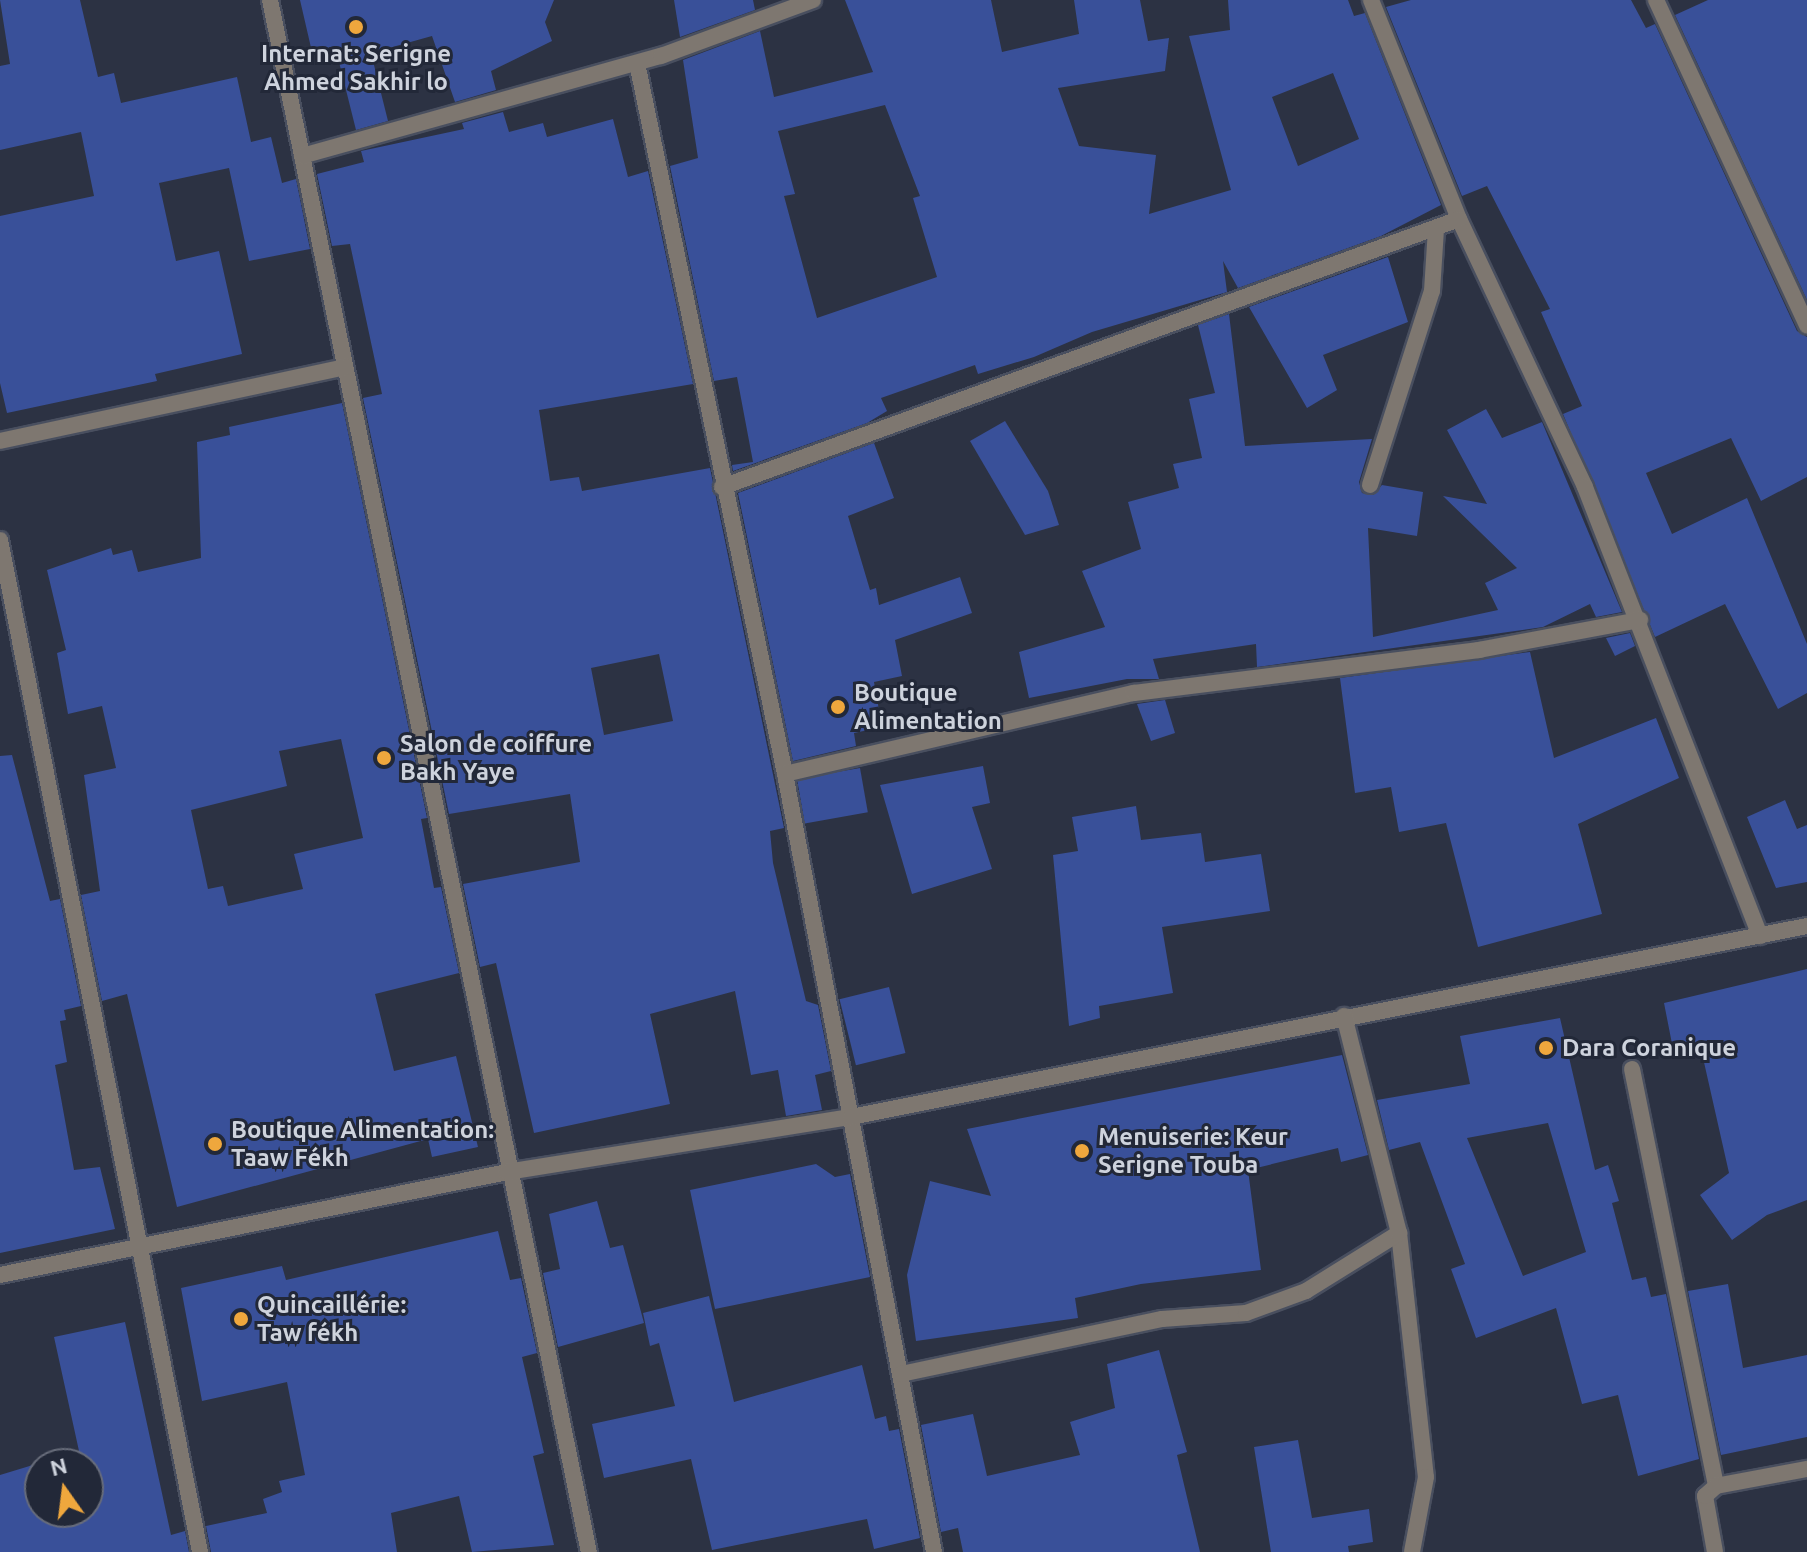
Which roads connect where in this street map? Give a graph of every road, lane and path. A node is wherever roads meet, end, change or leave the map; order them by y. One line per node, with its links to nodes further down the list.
1 (270, 0): 6 (street)
2 (813, 0): 5 (street)
3 (1371, 0): 7 (street)
4 (1656, 0): 9 (street)
5 (637, 63): 6 (street); 13 (street)
6 (302, 156): 10 (street)
7 (1459, 219): 8 (street); 15 (street)
8 (1436, 229): 12 (street); 13 (street)
9 (1807, 326)
10 (345, 367): 11 (street); 22 (street)
11 (0, 441)
12 (1370, 485)
13 (722, 487): 16 (street)
14 (0, 540): 24 (street)
15 (1640, 620): 16 (street); 18 (street)
16 (785, 774): 21 (street)
17 (1807, 926): 18 (street)
18 (1760, 936): 19 (street)
19 (1344, 1016): 21 (street); 23 (street)
20 (1632, 1069): 28 (street)
21 (851, 1117): 22 (street); 26 (street)
22 (507, 1172): 24 (street); 30 (street)
23 (1399, 1233): 26 (street); 32 (street)
24 (144, 1246): 25 (street); 29 (street)
25 (0, 1275)
26 (901, 1374): 31 (street)
27 (1807, 1469): 28 (street)
28 (1716, 1486): 33 (street)
29 (200, 1552)
30 (589, 1552)
31 (934, 1552)
32 (1412, 1552)
33 (1715, 1552)

